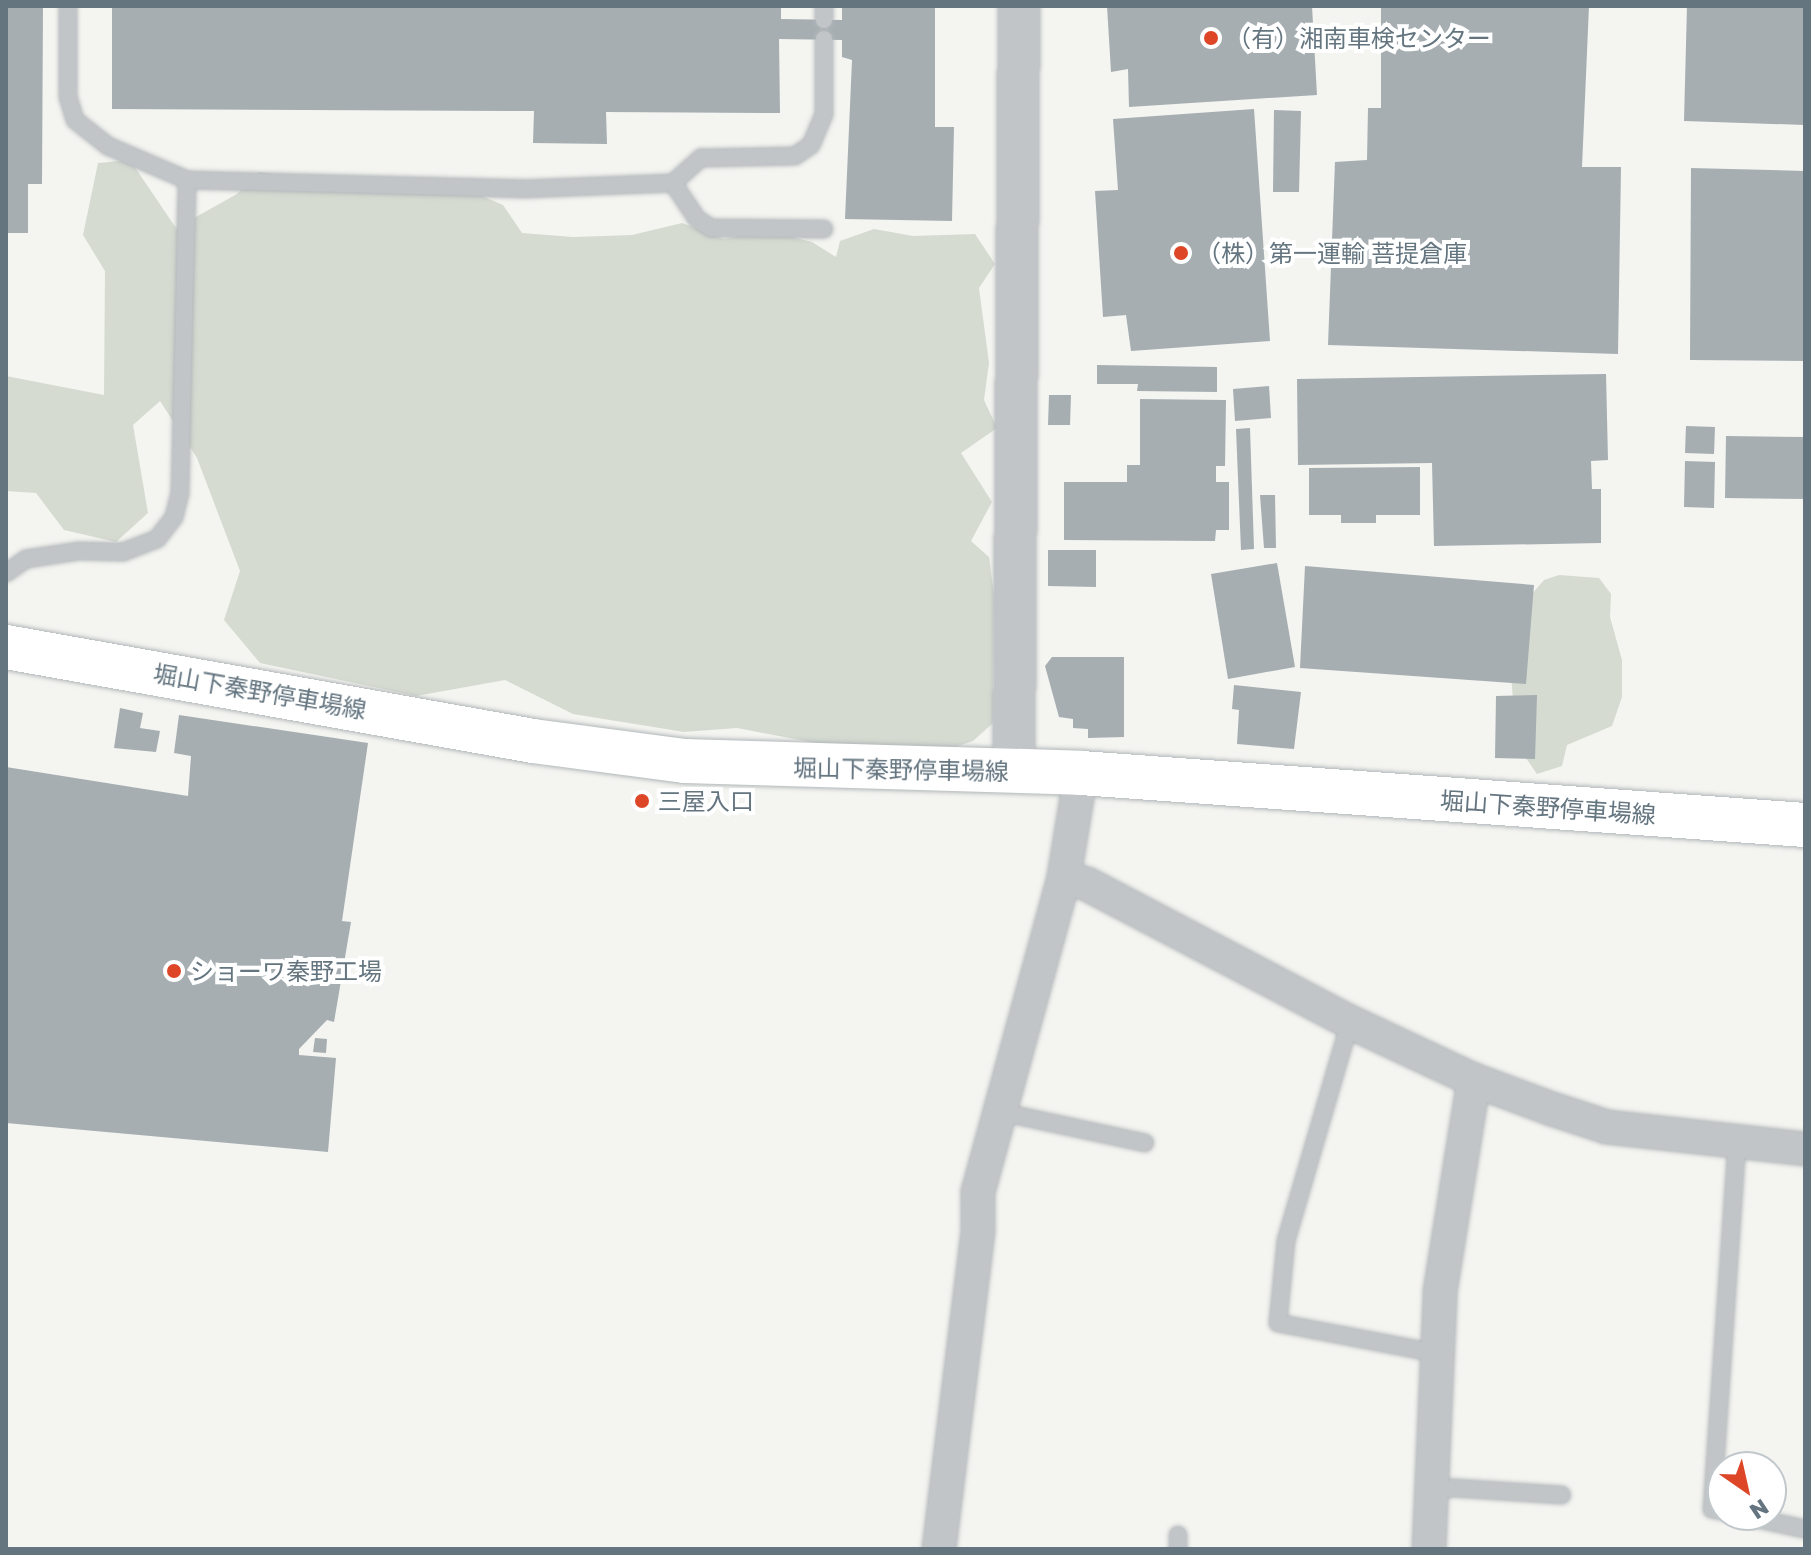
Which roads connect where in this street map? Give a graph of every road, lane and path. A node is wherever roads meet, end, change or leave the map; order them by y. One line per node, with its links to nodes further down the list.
1 (68, 6): 4 (lane)
2 (1019, 6): 9 (street)
3 (824, 39): 5 (lane)
4 (187, 180): 5 (lane); 7 (lane)
5 (673, 183): 6 (lane)
6 (824, 229)
7 (6, 573)
8 (6, 647): 9 (main road, 堀山下秦野停車場線)
9 (1014, 770): 10 (main road, 堀山下秦野停車場線)
10 (1081, 773): 11 (main road, 堀山下秦野停車場線); 12 (street)
11 (1805, 825)
12 (1064, 877): 13 (street); 15 (street)
13 (1350, 1022): 14 (street); 19 (lane)
14 (1474, 1080): 17 (street); 19 (street)
15 (1001, 1112): 16 (lane); 23 (street)
16 (1145, 1143)
17 (1737, 1145): 18 (street); 20 (lane)
18 (1805, 1149)
19 (1436, 1353): 21 (street)
20 (1716, 1451)
21 (1428, 1492): 22 (lane); 24 (street)
22 (1562, 1495)
23 (939, 1549)
24 (1429, 1549)

